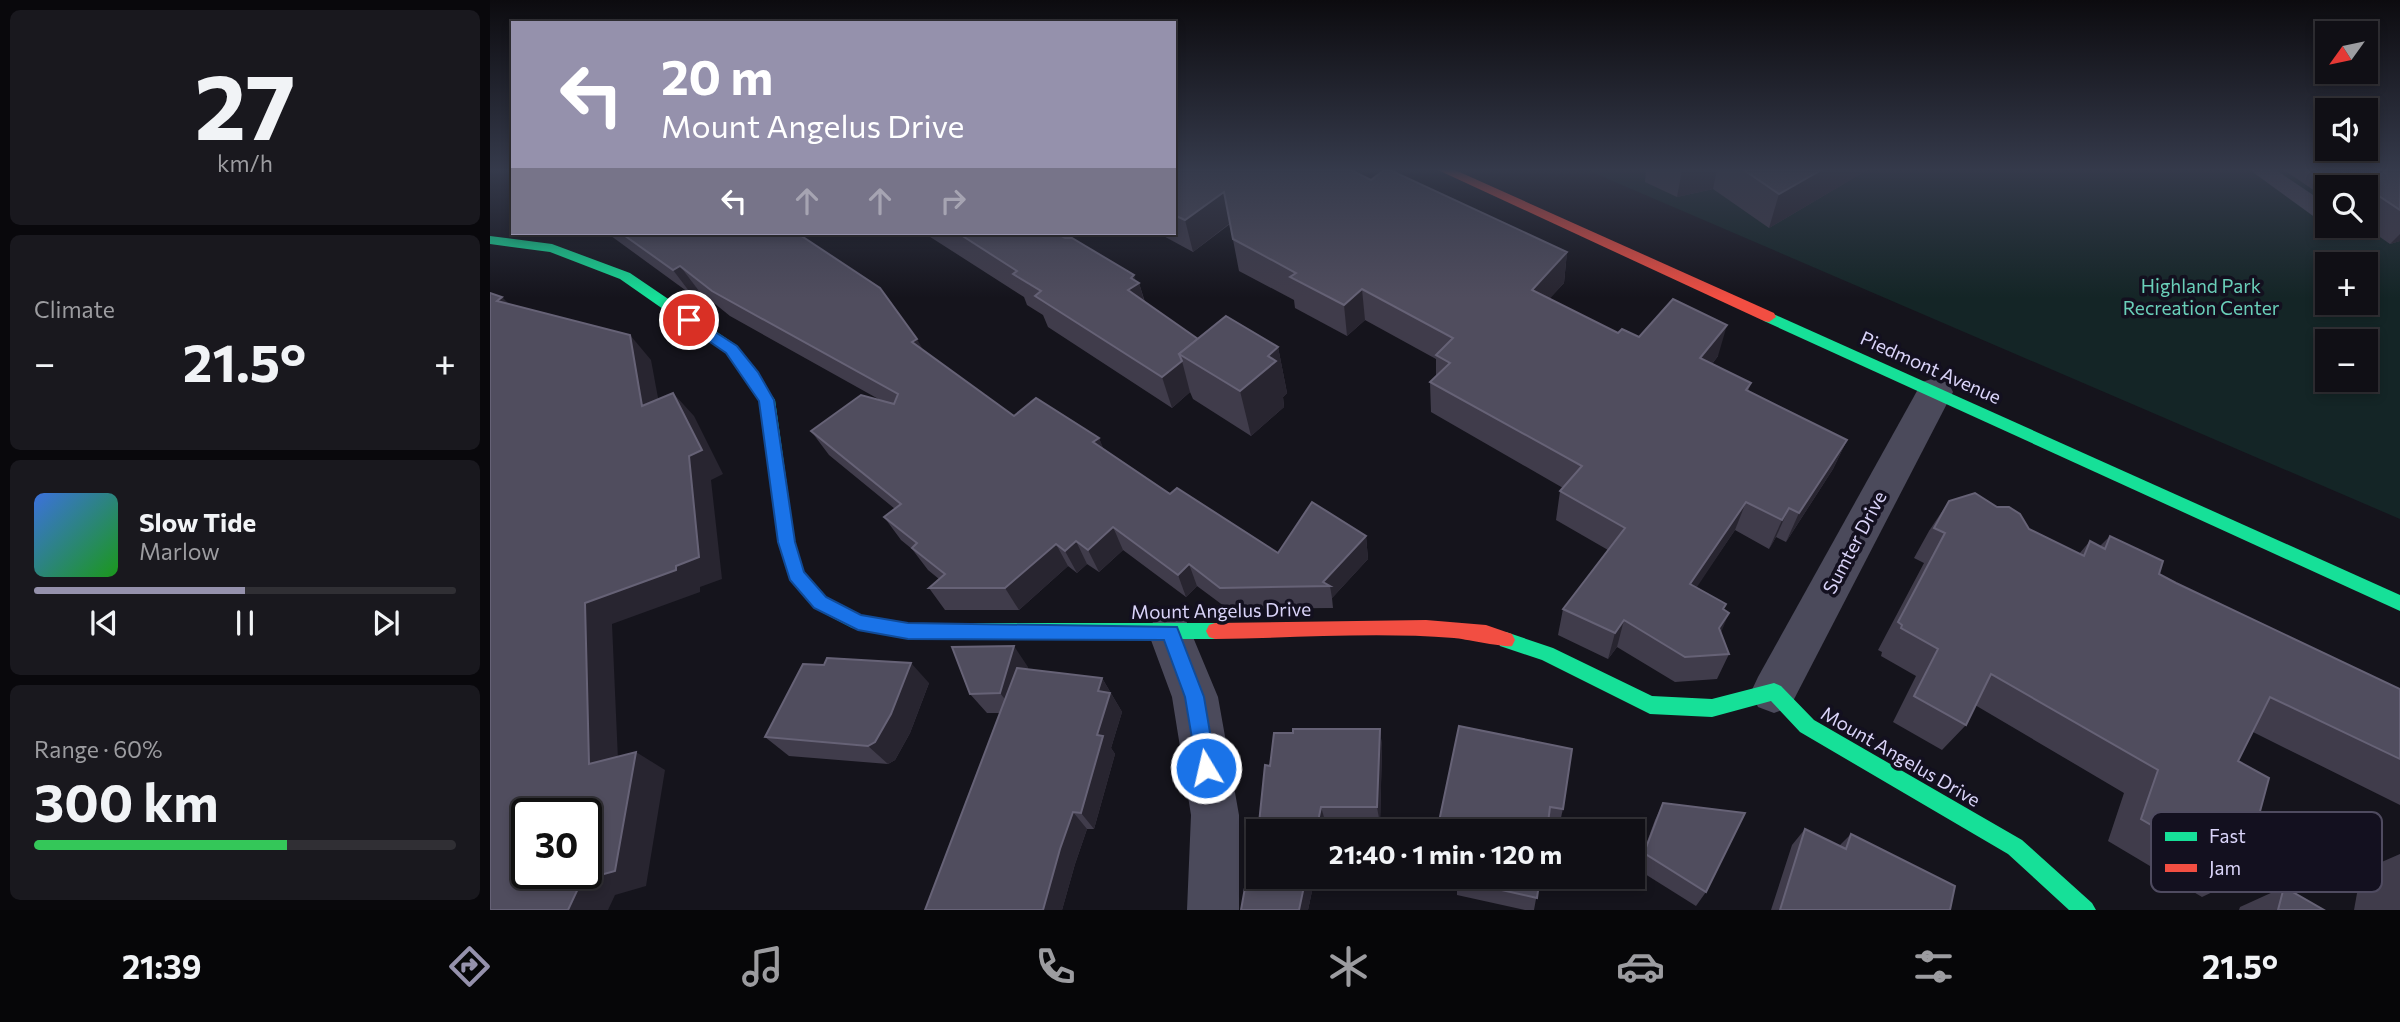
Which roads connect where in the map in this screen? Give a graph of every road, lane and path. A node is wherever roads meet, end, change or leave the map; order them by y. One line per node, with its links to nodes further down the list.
1 (1538, 212): 3 (street, Piedmont Avenue)
2 (490, 240): 5 (street, Mount Angelus Drive)
3 (1935, 392): 4 (street, Piedmont Avenue); 6 (street, Sumter Drive)
4 (2400, 603)
5 (1170, 632): 6 (street, Mount Angelus Drive); 7 (street)
6 (1774, 692): 8 (street, Mount Angelus Drive)
7 (1213, 910)
8 (2085, 910)

